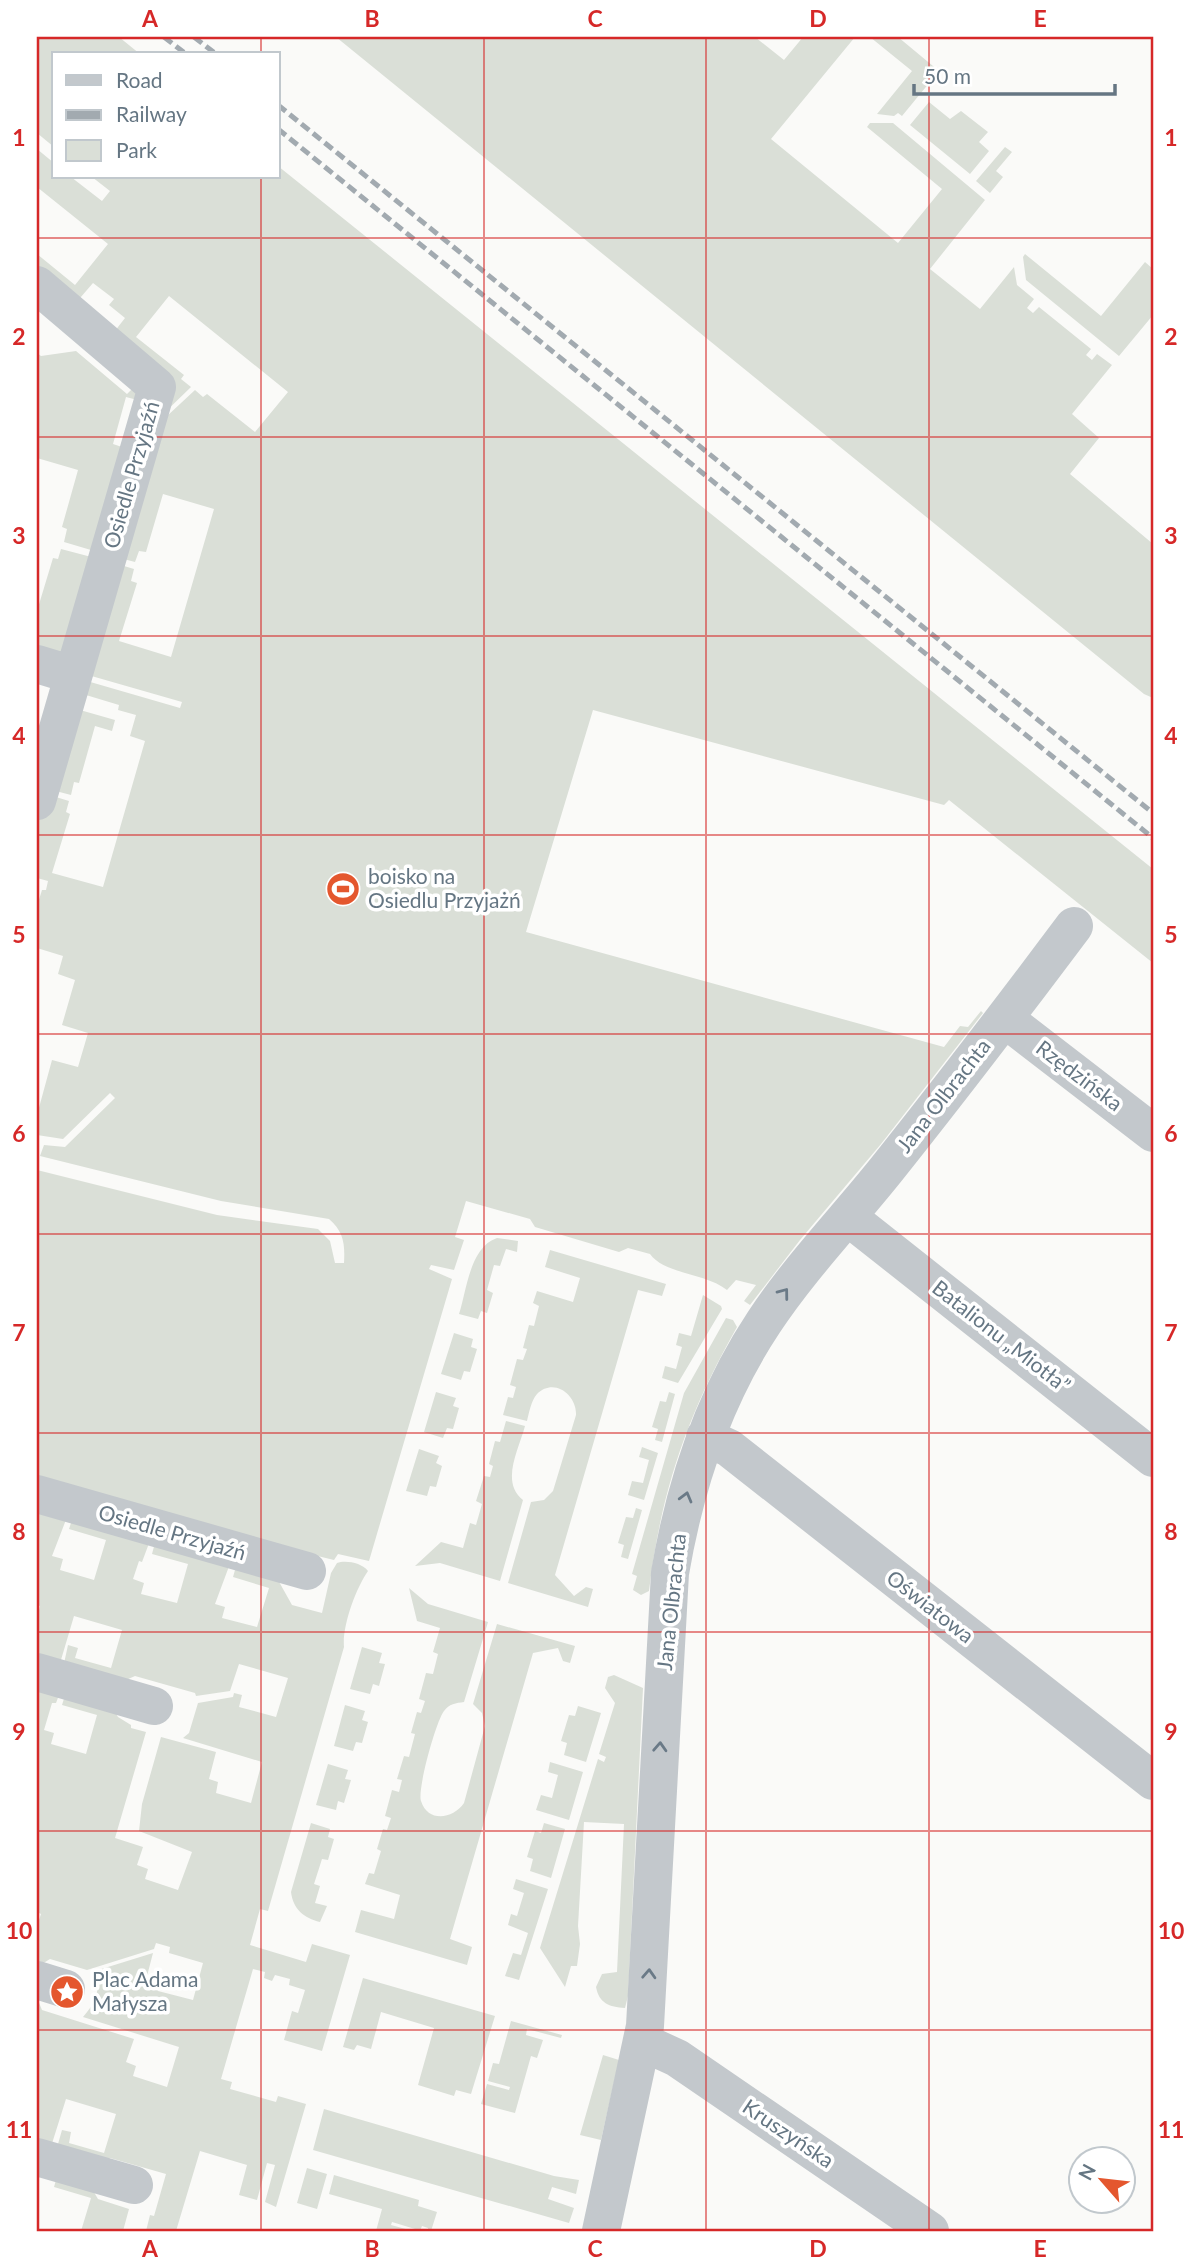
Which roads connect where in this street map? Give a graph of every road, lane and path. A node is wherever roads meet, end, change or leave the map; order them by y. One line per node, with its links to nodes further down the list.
1 (37, 285): 3 (street, Osiedle Przyjaźń)
2 (37, 664): 3 (street)
3 (74, 674): 4 (street, Osiedle Przyjaźń)
4 (37, 801)
5 (1074, 926): 6 (street, Jana Olbrachta)
6 (1005, 1019): 7 (street, Rzędzińska); 8 (street, Jana Olbrachta)
7 (1153, 1133)
8 (848, 1217): 9 (street, Jana Olbrachta, one-way to 8); 10 (street, Batalionu „Miotła”)
9 (705, 1437): 15 (street, Oświatowa); 16 (street, Jana Olbrachta, one-way to 9)
10 (1153, 1458)
11 (37, 1494): 12 (street, Osiedle Przyjaźń)
12 (307, 1572)
13 (37, 1672): 14 (street)
14 (154, 1706)
15 (1153, 1781)
16 (642, 2042): 19 (street, Jana Olbrachta); 20 (street, Kruszyńska)
17 (37, 2157): 18 (street)
18 (134, 2185)
19 (601, 2231)
20 (930, 2231)

